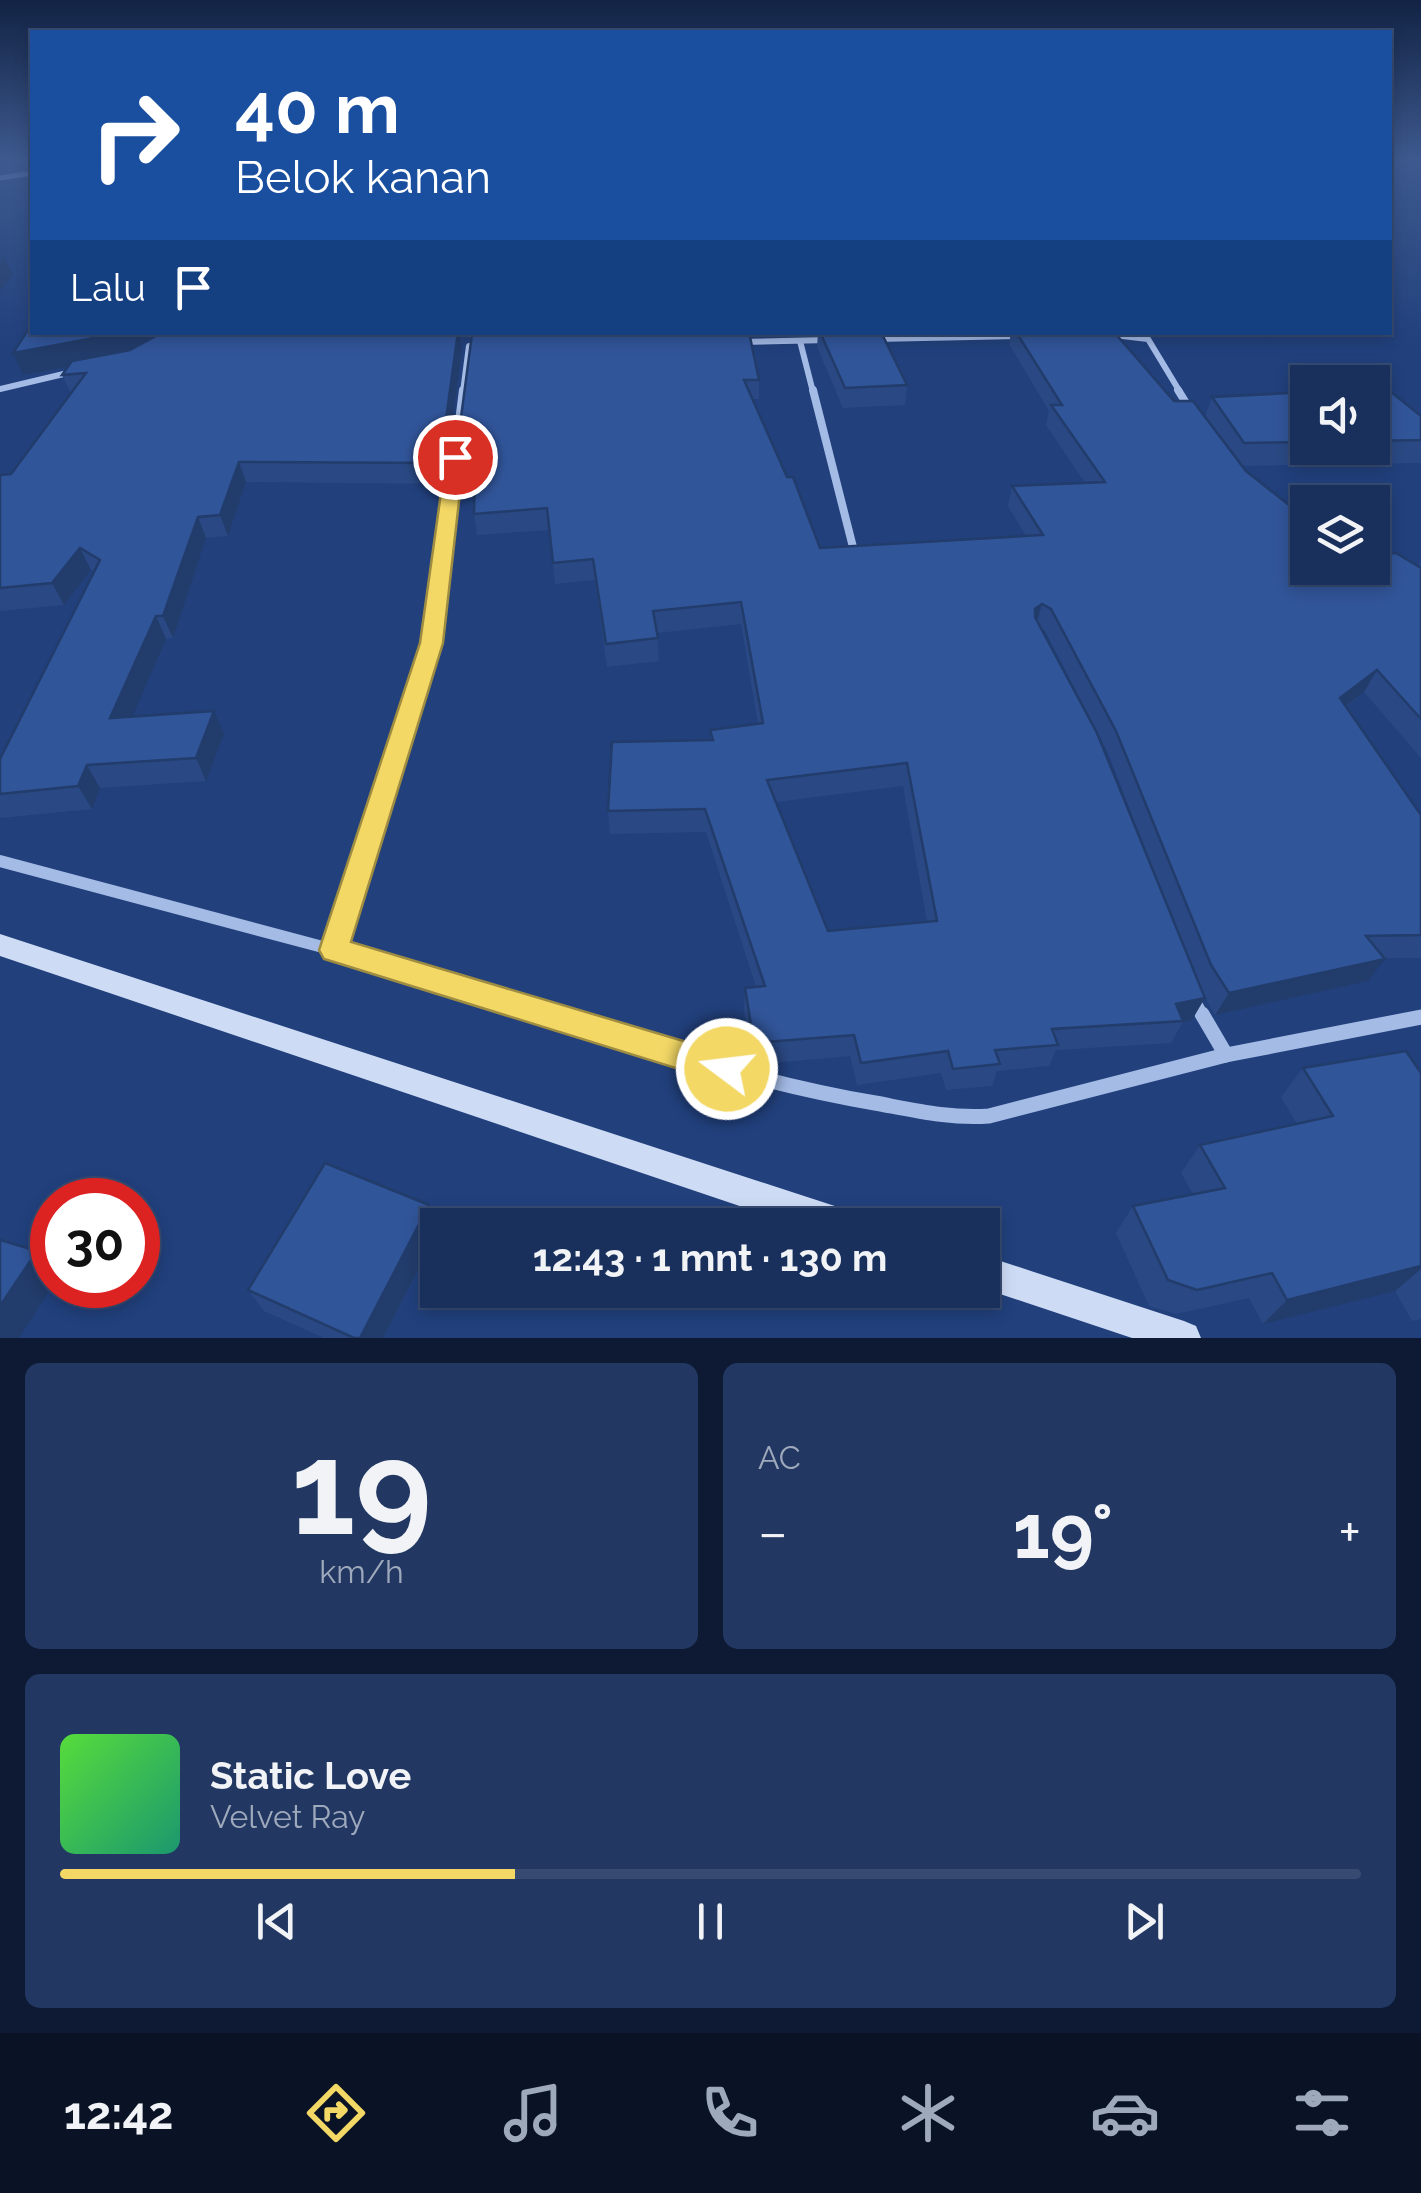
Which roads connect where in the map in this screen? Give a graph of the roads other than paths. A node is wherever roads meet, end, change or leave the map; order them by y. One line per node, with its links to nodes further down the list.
1 (1044, 335): 5 (street)
2 (1110, 335): 12 (street)
3 (454, 337): 8 (street)
4 (838, 340): 6 (street)
5 (856, 340)
6 (800, 341): 7 (street); 13 (street)
7 (722, 342)
8 (469, 346): 9 (street); 16 (street)
9 (488, 346)
10 (79, 371): 11 (street)
11 (0, 389)
12 (1194, 416)
13 (856, 560)
14 (0, 861): 16 (street)
15 (0, 945): 20 (street)
16 (334, 950): 19 (street)
17 (1190, 992): 19 (street)
18 (1421, 1017): 19 (street)
19 (1226, 1055)
20 (793, 1208)
21 (1000, 1277): 22 (street)
22 (1184, 1338)

